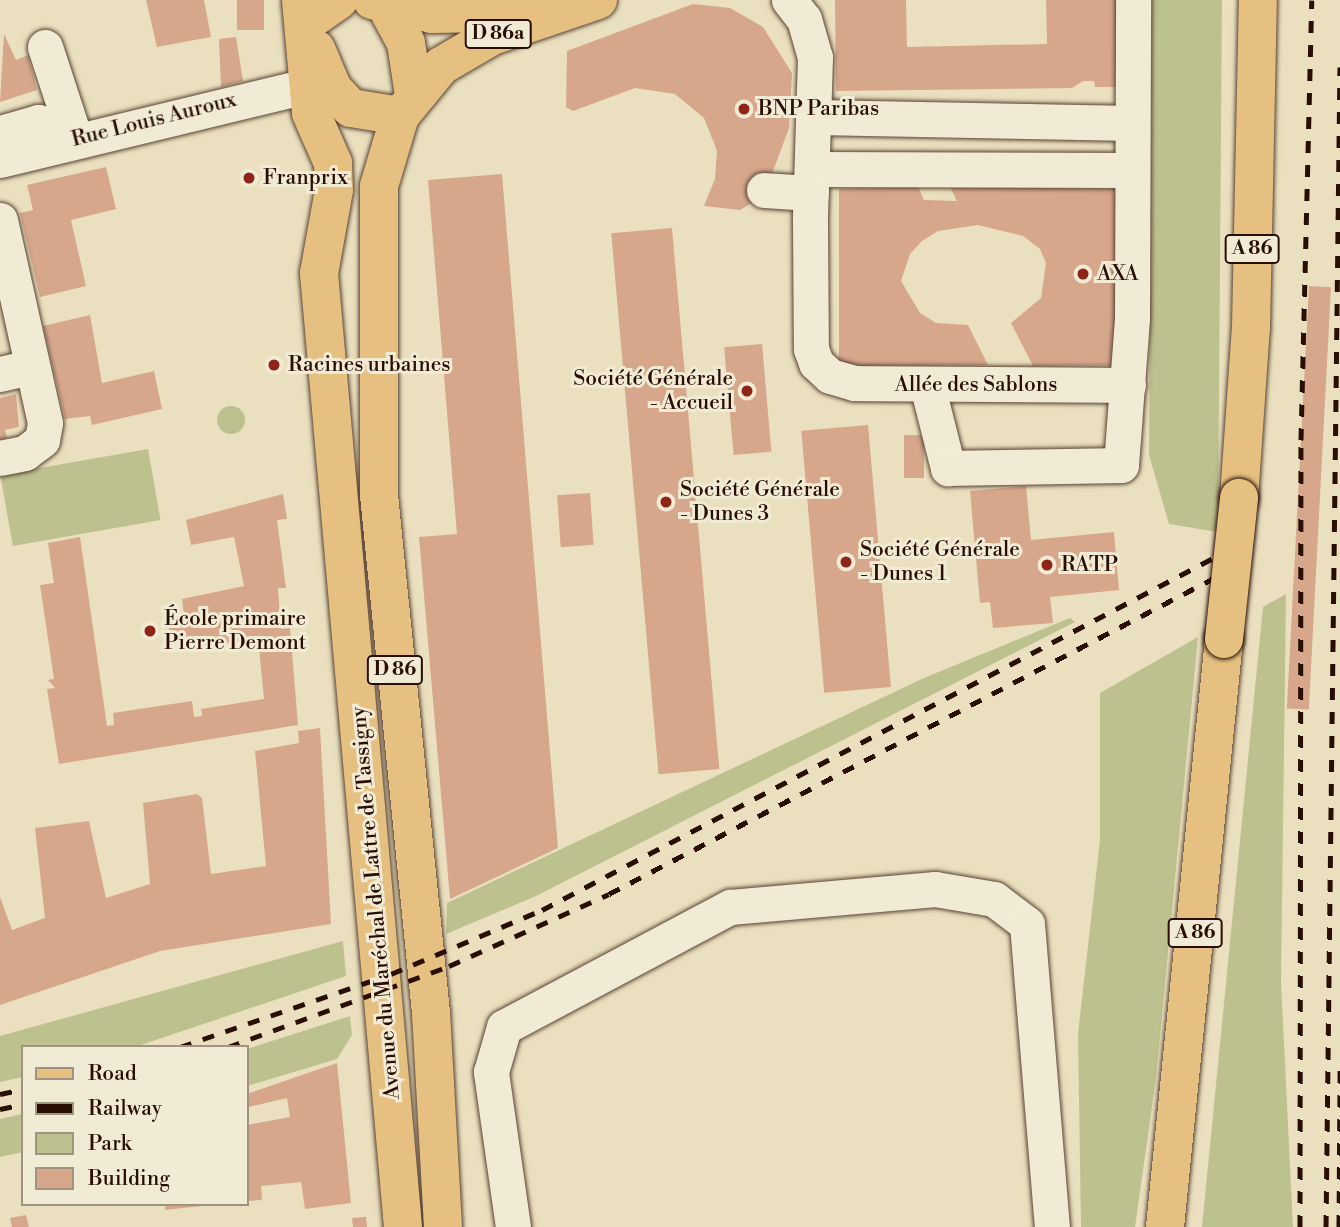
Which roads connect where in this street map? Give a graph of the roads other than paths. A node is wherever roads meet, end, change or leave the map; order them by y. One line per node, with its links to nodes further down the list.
1 (340, 0): 8 (main road)
2 (535, 0): 7 (main road, D 86a)
3 (598, 0): 11 (main road, D 86a)
4 (789, 0): 12 (street, Allée des Sablons)
5 (1133, 0): 13 (street)
6 (1258, 0): 29 (main road, A 86, bridge)
7 (379, 2): 11 (main road)
8 (303, 12): 10 (main road, Avenue du Maréchal de Lattre de Tassigny); 11 (main road)
9 (45, 47): 15 (street)
10 (309, 85): 15 (street, Rue Louis Auroux); 25 (main road, Avenue du Maréchal de Lattre de Tassigny / D 86)
11 (407, 106): 26 (main road, Avenue du Maréchal de Lattre de Tassigny / D 86)
12 (814, 117): 13 (street); 18 (street, Allée des Sablons)
13 (1132, 123): 17 (street)
14 (0, 133): 15 (street)
15 (68, 141): 16 (street, Rue Louis Auroux)
16 (0, 160)
17 (1132, 170): 18 (street); 23 (street)
18 (811, 181): 19 (street); 22 (street, Allée des Sablons)
19 (764, 190)
20 (0, 220): 21 (street)
21 (15, 370): 24 (street)
22 (927, 385): 23 (street, Allée des Sablons); 23 (street)
23 (1128, 386)
24 (0, 458)
25 (403, 1227)
26 (443, 1227)
27 (513, 1227): 28 (street)
28 (1052, 1227)
29 (1165, 1227)

